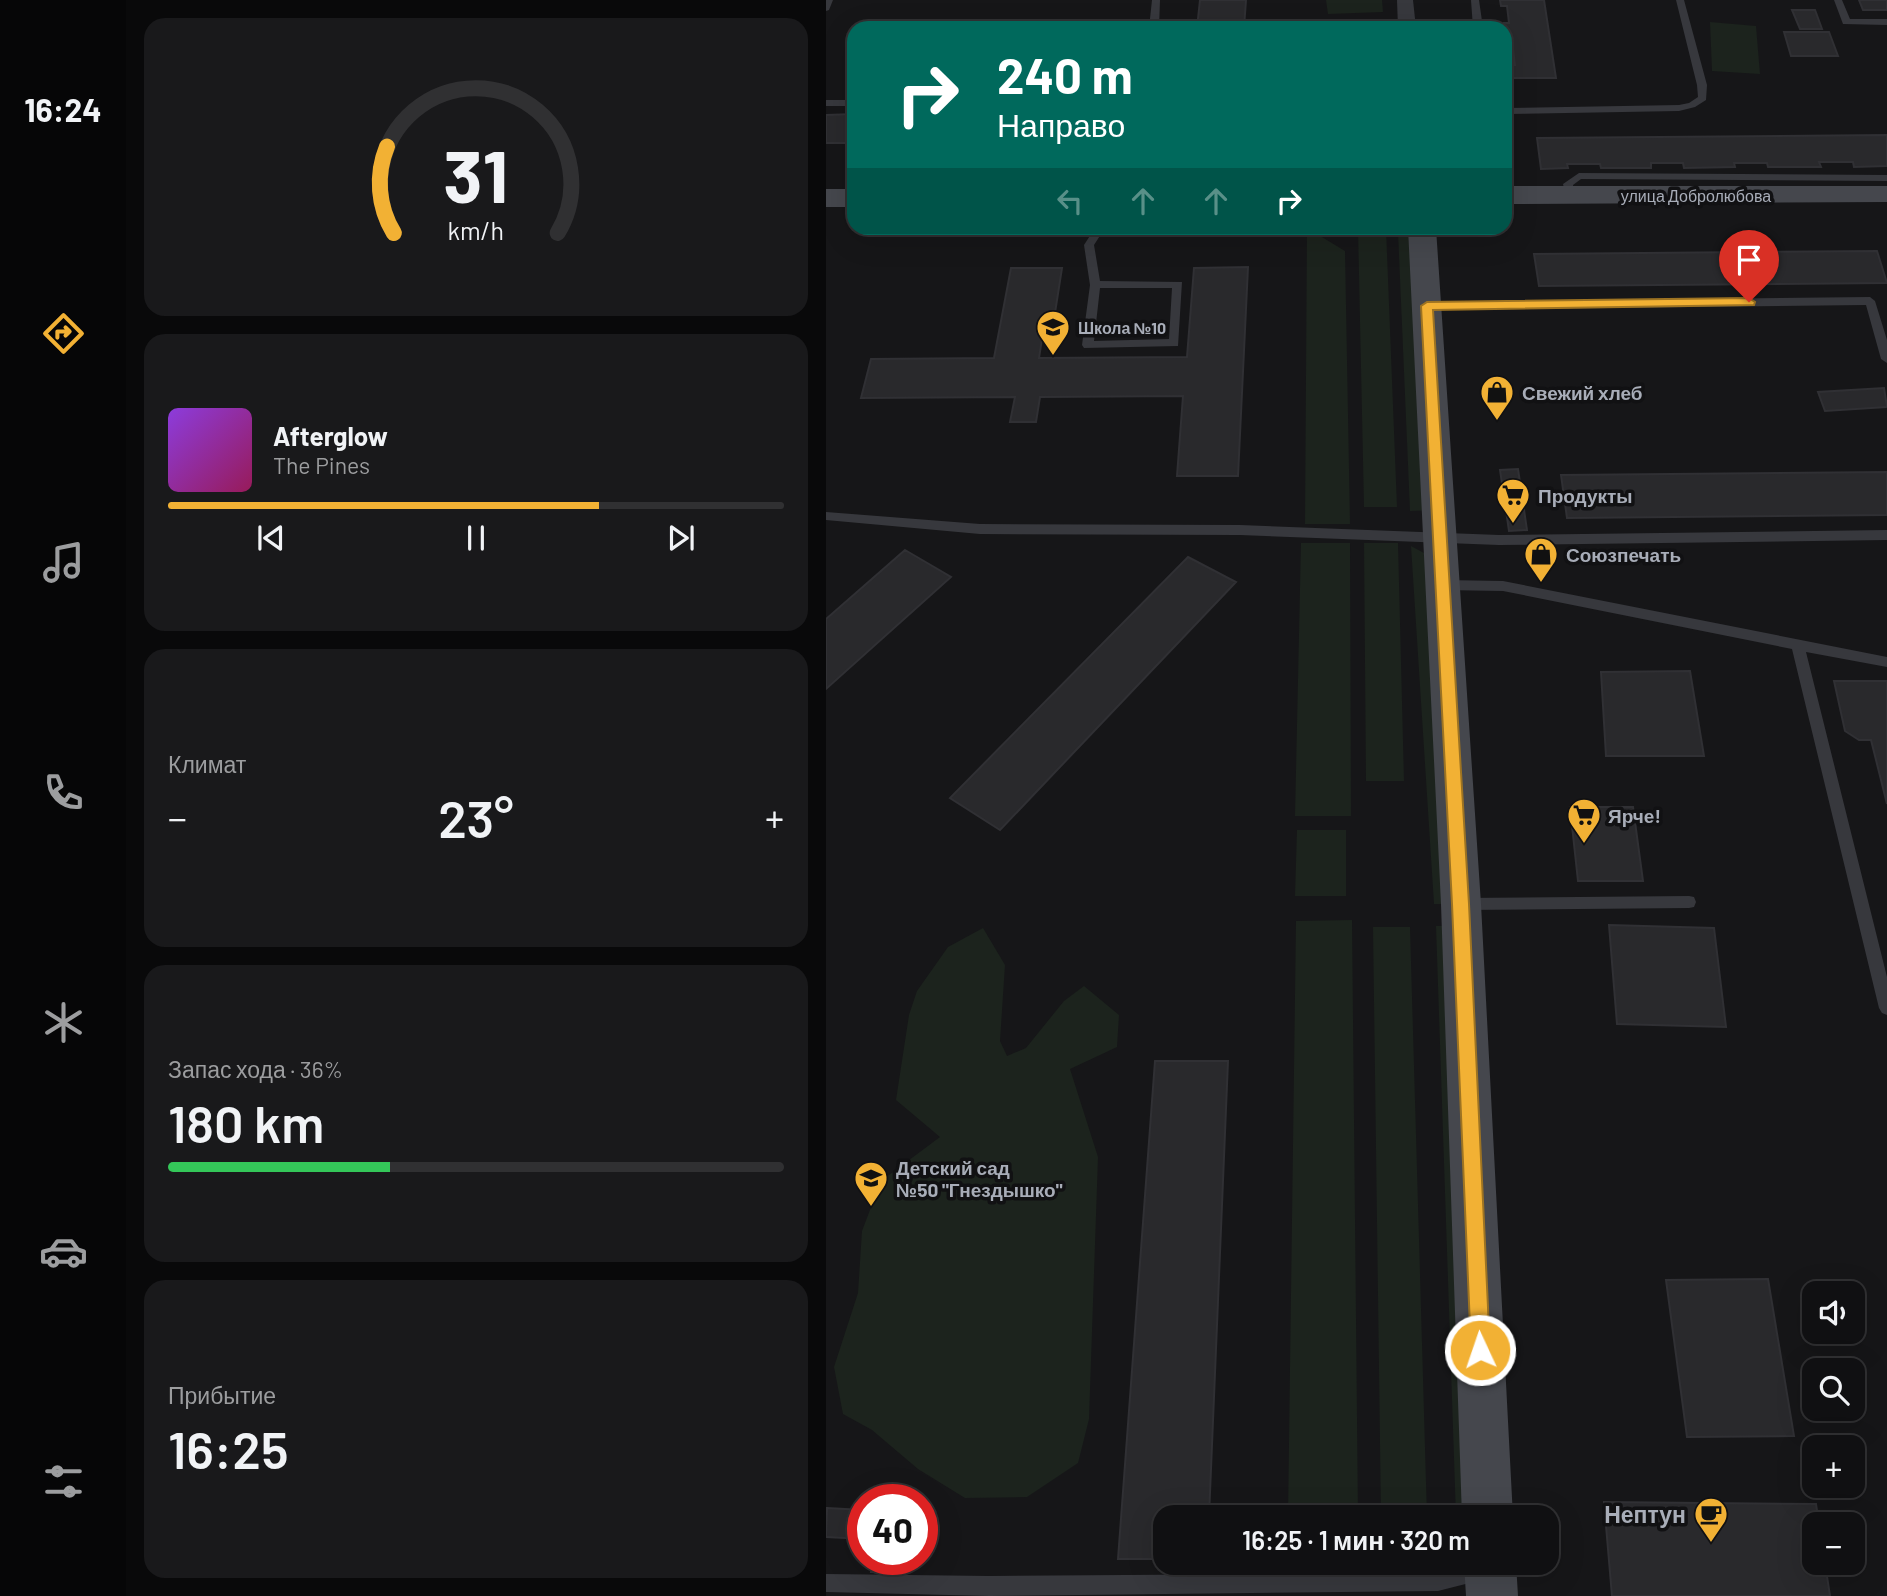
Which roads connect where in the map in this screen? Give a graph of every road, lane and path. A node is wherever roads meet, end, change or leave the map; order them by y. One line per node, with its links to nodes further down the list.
1 (829, 0): 7 (lane)
2 (1156, 0): 8 (lane)
3 (1405, 0): 9 (street)
4 (1475, 0): 10 (lane)
5 (1680, 0): 14 (lane)
6 (1838, 0): 11 (lane)
7 (826, 8)
8 (1154, 21)
9 (1406, 21)
10 (1477, 21)
11 (1887, 22)
12 (826, 103): 13 (lane)
13 (847, 103)
14 (1512, 111)
15 (1887, 178): 18 (lane)
16 (1887, 194): 18 (street, улица Добролюбова)
17 (1512, 195): 18 (street, улица Добролюбова)
18 (1570, 195)
19 (826, 198): 20 (street)
20 (847, 198)
21 (1095, 235): 23 (lane)
22 (1422, 235): 24 (street)
23 (1095, 285): 23 (lane)
24 (1427, 306): 25 (lane); 28 (street)
25 (1887, 359)
26 (826, 516): 28 (lane)
27 (1887, 534): 28 (lane)
28 (1440, 536): 29 (street)
29 (1441, 585): 30 (lane); 33 (street)
30 (1798, 645): 31 (lane); 34 (lane)
31 (1887, 662)
32 (1689, 902): 33 (lane)
33 (1461, 904): 35 (street)
34 (1887, 1008)
35 (1487, 1505)
36 (1491, 1576): 38 (lane)
37 (826, 1583): 38 (lane)
38 (988, 1591)

